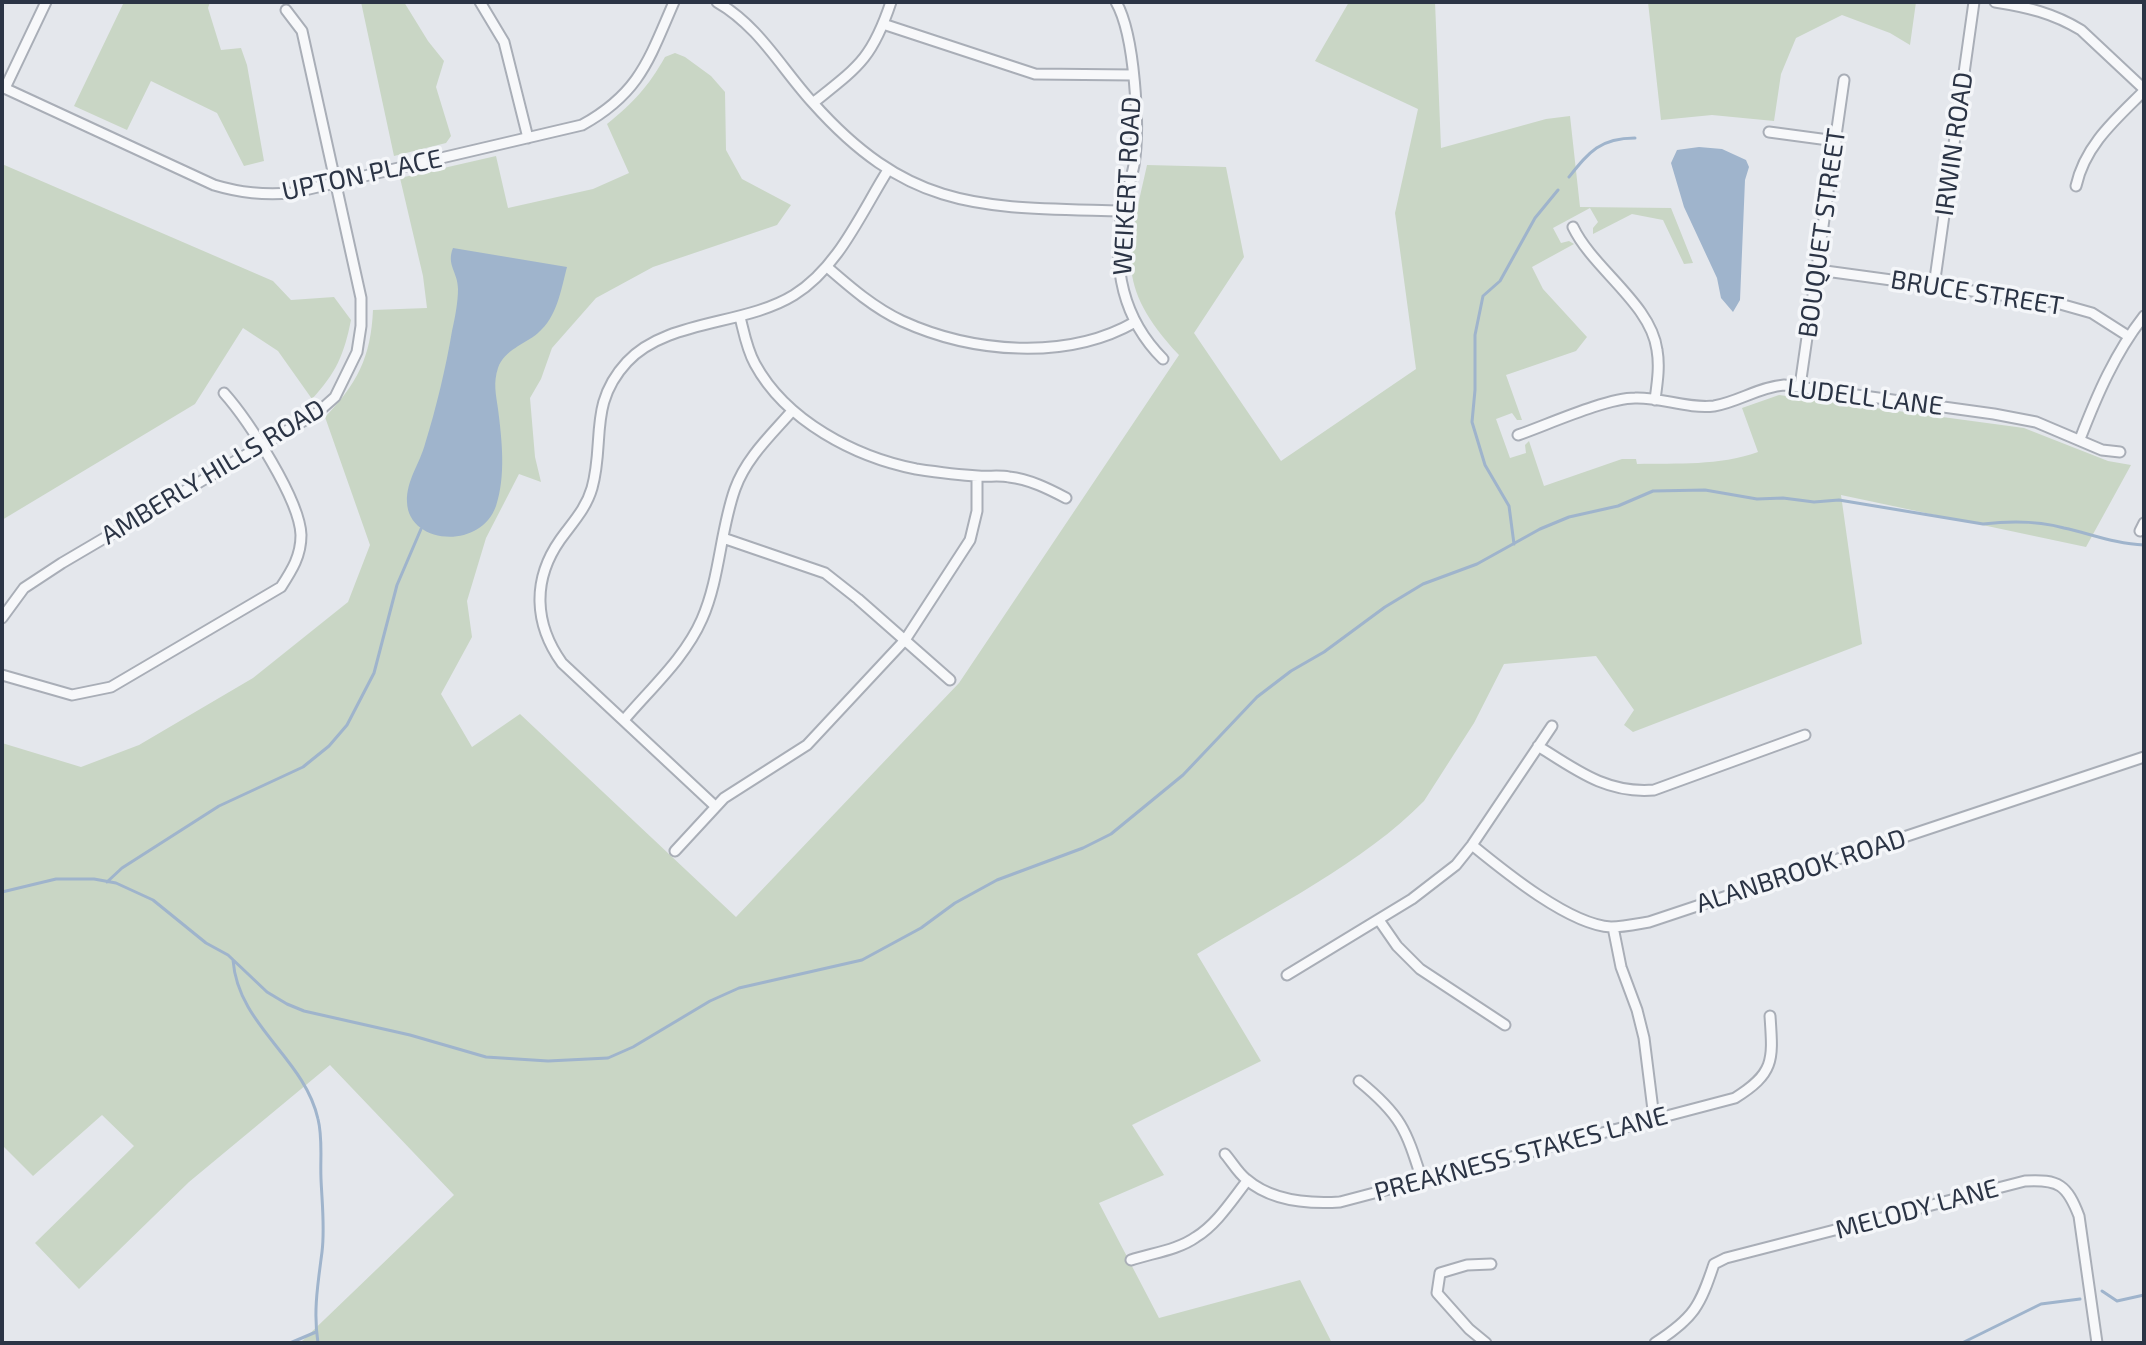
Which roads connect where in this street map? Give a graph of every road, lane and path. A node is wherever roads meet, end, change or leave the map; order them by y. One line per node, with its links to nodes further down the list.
1 (46, 2): 13 (street)
2 (480, 2): 17 (street)
3 (674, 2): 17 (street, UPTON PLACE)
4 (717, 2): 15 (street)
5 (891, 2): 10 (street)
6 (1116, 2): 11 (street, WEIKERT ROAD)
7 (1974, 2): 26 (street, IRWIN ROAD)
8 (1995, 2): 14 (street)
9 (286, 10): 20 (street, AMBERLY HILLS ROAD)
10 (883, 24): 11 (street); 15 (street)
11 (1133, 75): 22 (street, WEIKERT ROAD)
12 (1844, 80): 18 (street, BOUQUET STREET)
13 (3, 87): 20 (street, UPTON PLACE)
14 (2144, 90): 21 (street)
15 (813, 103): 19 (street)
16 (1769, 132): 18 (street)
17 (528, 138): 20 (street, UPTON PLACE)
18 (1836, 141): 25 (street, BOUQUET STREET)
19 (888, 170): 22 (street); 24 (street)
20 (337, 182): 38 (street, AMBERLY HILLS ROAD)
21 (2076, 186)
22 (1122, 211): 29 (street, WEIKERT ROAD)
23 (1573, 227): 34 (street)
24 (827, 267): 28 (street); 29 (street)
25 (1818, 270): 26 (street, BRUCE STREET); 32 (street, BOUQUET STREET)
26 (1934, 286): 30 (street, BRUCE STREET)
27 (2144, 316): 30 (street)
28 (740, 317): 35 (street); 47 (street)
29 (1135, 322): 31 (street, WEIKERT ROAD)
30 (2128, 336): 37 (street)
31 (1163, 359)
32 (1800, 386): 34 (street, LUDELL LANE); 37 (street, LUDELL LANE)
33 (224, 393): 38 (street)
34 (1655, 400): 36 (street, LUDELL LANE)
35 (792, 411): 40 (street); 42 (street)
36 (1518, 435)
37 (2080, 439): 39 (street, LUDELL LANE)
38 (261, 447): 43 (street, AMBERLY HILLS ROAD); 45 (street)
39 (2120, 452)
40 (977, 476): 41 (street); 44 (street)
41 (1066, 498)
42 (723, 538): 44 (street); 47 (street)
43 (2, 618)
44 (905, 640): 46 (street); 52 (street)
45 (2, 675)
46 (950, 680)
47 (624, 720): 52 (street)
48 (1552, 726): 50 (street)
49 (1805, 735): 50 (street)
50 (1538, 746): 53 (street)
51 (2144, 757): 56 (street, ALANBROOK ROAD)
52 (715, 806): 54 (street)
53 (1472, 845): 55 (street); 56 (street, ALANBROOK ROAD)
54 (675, 851)
55 (1379, 920): 57 (street); 59 (street)
56 (1613, 927): 61 (street)
57 (1287, 975)
58 (1770, 1016): 61 (street, PREAKNESS STAKES LANE)
59 (1505, 1025)
60 (1359, 1081): 63 (street)
61 (1654, 1118): 63 (street, PREAKNESS STAKES LANE)
62 (1225, 1154): 64 (street, PREAKNESS STAKES LANE)
63 (1422, 1180): 64 (street, PREAKNESS STAKES LANE)
64 (1247, 1181): 65 (street)
65 (1131, 1260)
66 (1491, 1264): 67 (street)
67 (1486, 1343)
68 (1655, 1343): 69 (street, MELODY LANE)
69 (2097, 1343)

